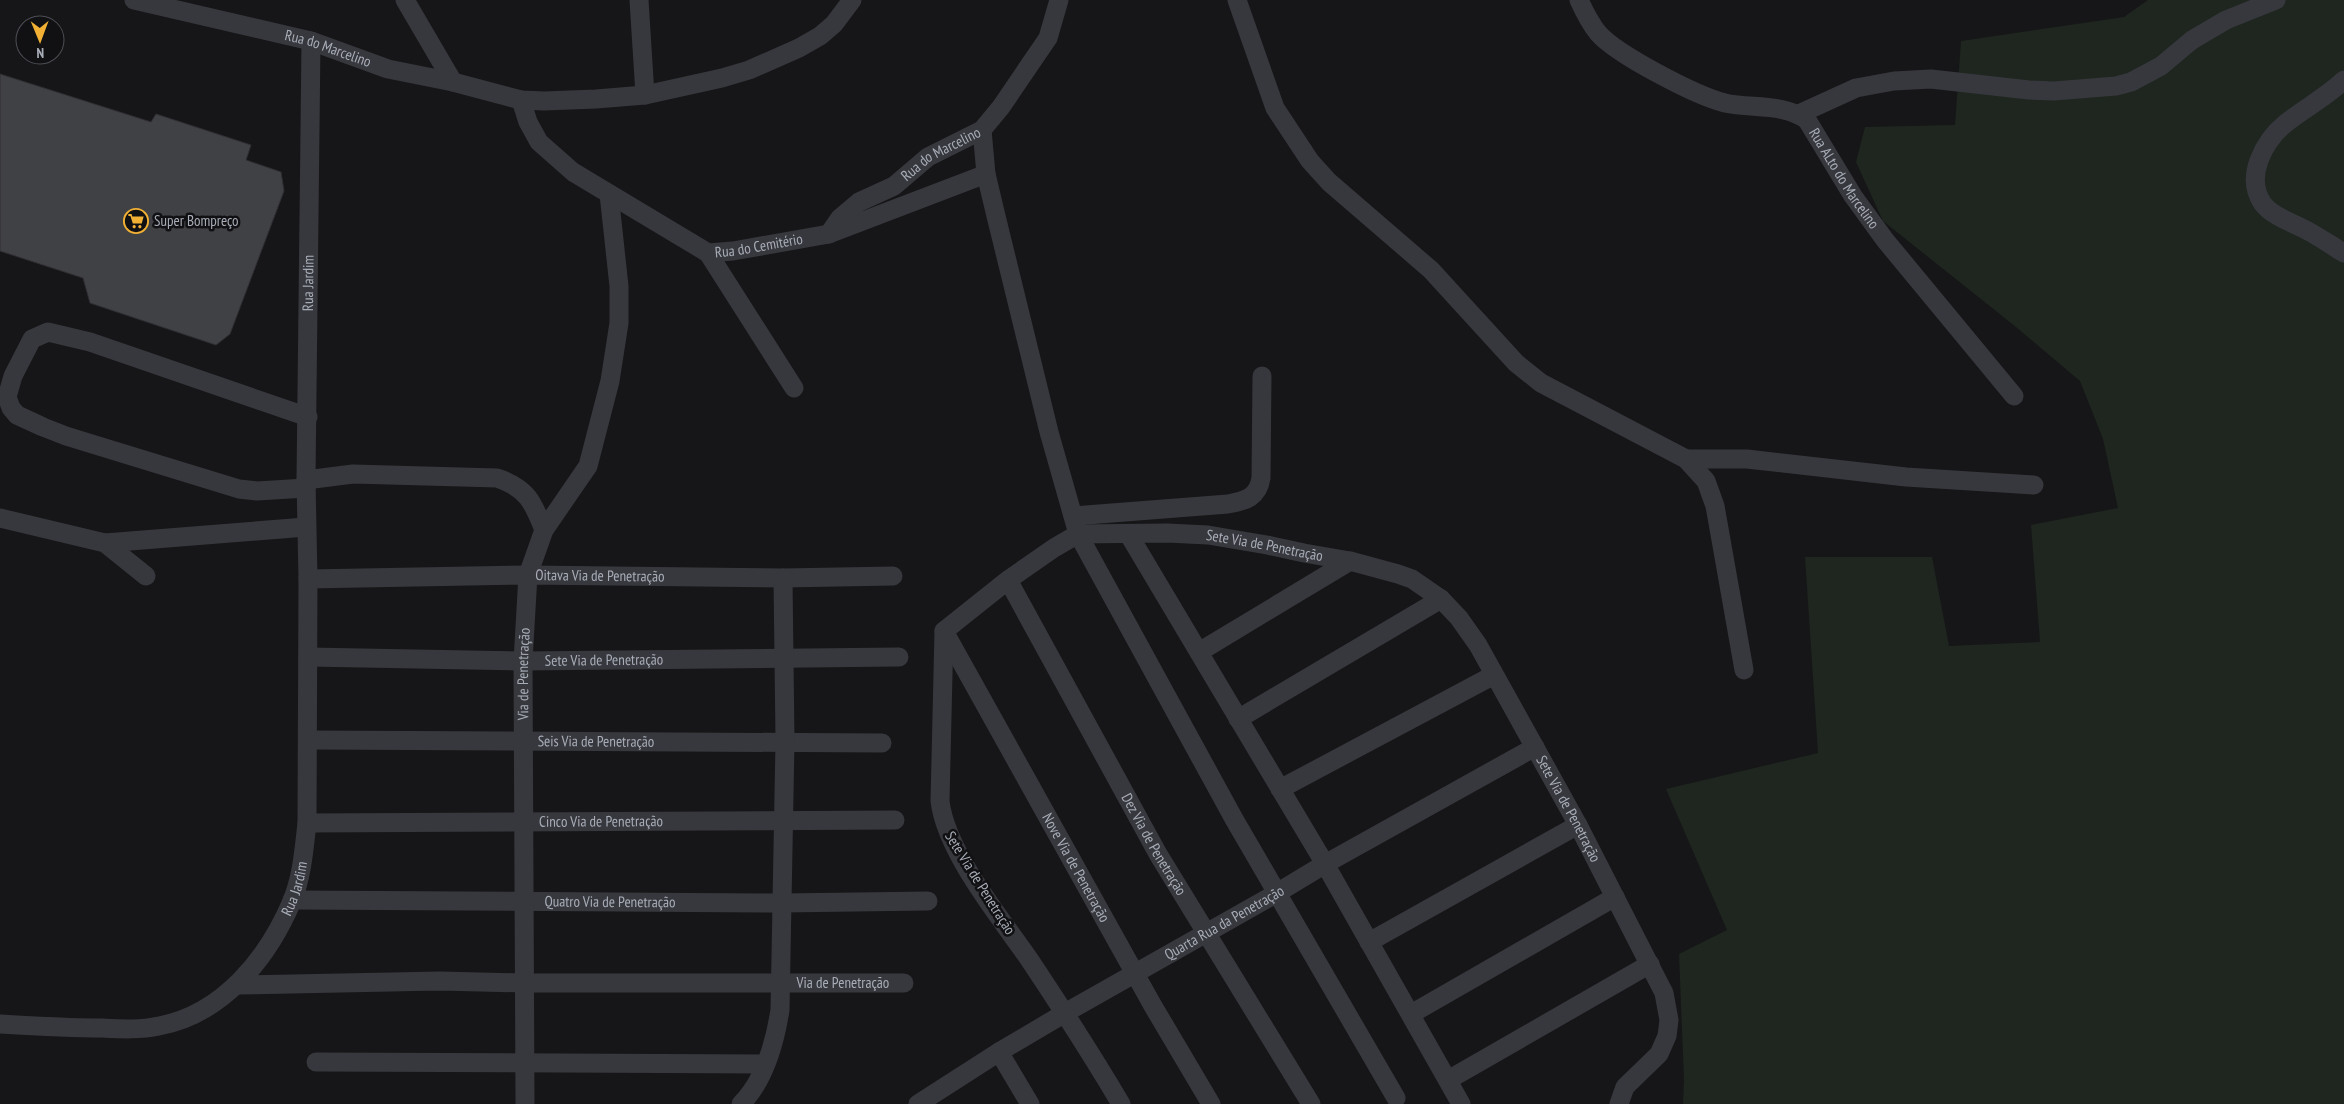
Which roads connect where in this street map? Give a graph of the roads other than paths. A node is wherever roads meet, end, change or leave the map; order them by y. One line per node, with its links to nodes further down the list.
1 (134, 0): 9 (street, Rua do Marcelino)
2 (404, 0): 11 (street)
3 (639, 0): 12 (street)
4 (852, 0): 12 (street, Rua do Marcelino)
5 (1058, 0): 15 (street, Rua do Marcelino)
6 (1236, 0): 25 (street)
7 (1578, 0): 14 (street, Rua ALto do Marcelino)
8 (2276, 0): 14 (street)
9 (311, 40): 11 (street, Rua do Marcelino); 24 (street, Rua Jardim)
10 (2344, 80): 20 (street)
11 (453, 82): 13 (street, Rua do Marcelino)
12 (645, 95): 13 (street, Rua do Marcelino)
13 (521, 100): 17 (street, Rua do Cemitério)
14 (1799, 114): 23 (street, Rua ALto do Marcelino)
15 (982, 130): 16 (street); 18 (street, Rua do Marcelino)
16 (986, 174): 18 (street, Rua do Cemitério); 29 (street)
17 (609, 194): 19 (street, Rua do Cemitério); 31 (street, Via de Penetração)
18 (829, 234): 19 (street, Rua do Cemitério)
19 (708, 253): 22 (street)
20 (2344, 253)
21 (1262, 376): 29 (street)
22 (794, 388)
23 (2014, 396)
24 (308, 417): 26 (street, Rua Jardim); 26 (street)
25 (1686, 459): 27 (street); 48 (street)
26 (306, 484): 30 (street, Rua Jardim); 31 (street)
27 (2034, 485)
28 (0, 518): 33 (street)
29 (1076, 525): 32 (street, Sete Via de Penetração); 40 (street); 63 (street)
30 (306, 527): 33 (street); 39 (street, Rua Jardim)
31 (544, 530): 35 (street, Via de Penetração)
32 (1129, 535): 34 (street, Sete Via de Penetração); 43 (street)
33 (105, 543): 36 (street)
34 (1350, 561): 41 (street, Sete Via de Penetração); 43 (street)
35 (528, 575): 38 (street, Oitava Via de Penetração); 39 (street, Oitava Via de Penetração); 47 (street, Via de Penetração)
36 (146, 576)
37 (893, 576): 38 (street, Oitava Via de Penetração)
38 (783, 578): 46 (street, Via de Penetração)
39 (308, 580): 44 (street, Rua Jardim)
40 (1008, 580): 42 (street); 69 (street, Dez Via de Penetração)
41 (1441, 599): 49 (street, Sete Via de Penetração); 50 (street)
42 (944, 631): 72 (street, Nove Via de Penetração); 77 (street, Sete Via de Penetração)
43 (1199, 652): 50 (street)
44 (308, 657): 47 (street, Sete Via de Penetração); 51 (street, Rua Jardim)
45 (899, 657): 46 (street, Sete Via de Penetração)
46 (783, 658): 47 (street, Sete Via de Penetração); 53 (street, Via de Penetração)
47 (523, 661): 52 (street, Via de Penetração)
48 (1744, 670)
49 (1494, 675): 55 (street, Sete Via de Penetração); 56 (street)
50 (1238, 719): 56 (street)
51 (308, 740): 52 (street, Seis Via de Penetração); 60 (street, Rua Jardim)
52 (524, 740): 53 (street, Seis Via de Penetração); 59 (street, Via de Penetração)
53 (784, 741): 54 (street, Seis Via de Penetração); 57 (street, Via de Penetração)
54 (882, 743)
55 (1534, 747): 61 (street, Sete Via de Penetração); 62 (street, Quarta Rua da Penetração)
56 (1280, 789): 62 (street)
57 (783, 820): 58 (street, Cinco Via de Penetração); 59 (street, Cinco Via de Penetração); 68 (street, Via de Penetração)
58 (895, 820)
59 (522, 822): 60 (street, Cinco Via de Penetração); 67 (street, Via de Penetração)
60 (307, 823): 65 (street, Rua Jardim)
61 (1578, 825): 64 (street, Sete Via de Penetração); 70 (street)
62 (1325, 864): 63 (street, Quarta Rua da Penetração); 70 (street)
63 (1277, 894): 69 (street, Quarta Rua da Penetração); 85 (street)
64 (1615, 897): 71 (street, Sete Via de Penetração); 78 (street)
65 (292, 900): 67 (street, Quatro Via de Penetração); 76 (street, Rua Jardim)
66 (928, 901): 68 (street, Quatro Via de Penetração)
67 (525, 903): 68 (street, Quatro Via de Penetração); 74 (street, Via de Penetração)
68 (782, 903): 75 (street, Via de Penetração)
69 (1205, 933): 72 (street, Quarta Rua da Penetração); 92 (street, Dez Via de Penetração)
70 (1369, 942): 78 (street)
71 (1650, 964): 84 (street); 94 (street, Sete Via de Penetração)
72 (1136, 974): 77 (street, Quarta Rua da Penetração); 91 (street, Nove Via de Penetração)
73 (904, 983): 75 (street, Via de Penetração)
74 (525, 984): 75 (street, Via de Penetração); 76 (street, Via de Penetração); 82 (street, Via de Penetração)
75 (782, 984): 83 (street, Via de Penetração)
76 (238, 985): 79 (street, Rua Jardim)
77 (1065, 1013): 80 (street, Quarta Rua da Penetração); 90 (street, Sete Via de Penetração)
78 (1411, 1014): 84 (street)
79 (0, 1024)
80 (999, 1052): 86 (street, Quarta Rua da Penetração); 89 (street)
81 (316, 1062): 82 (street)
82 (525, 1064): 83 (street); 87 (street, Via de Penetração)
83 (766, 1064): 88 (street, Via de Penetração)
84 (1448, 1080): 93 (street)
85 (1396, 1098)
86 (929, 1102)
87 (525, 1104)
88 (741, 1104)
89 (1030, 1104)
90 (1120, 1104)
91 (1211, 1104)
92 (1311, 1104)
93 (1461, 1104)
94 (1619, 1104)

